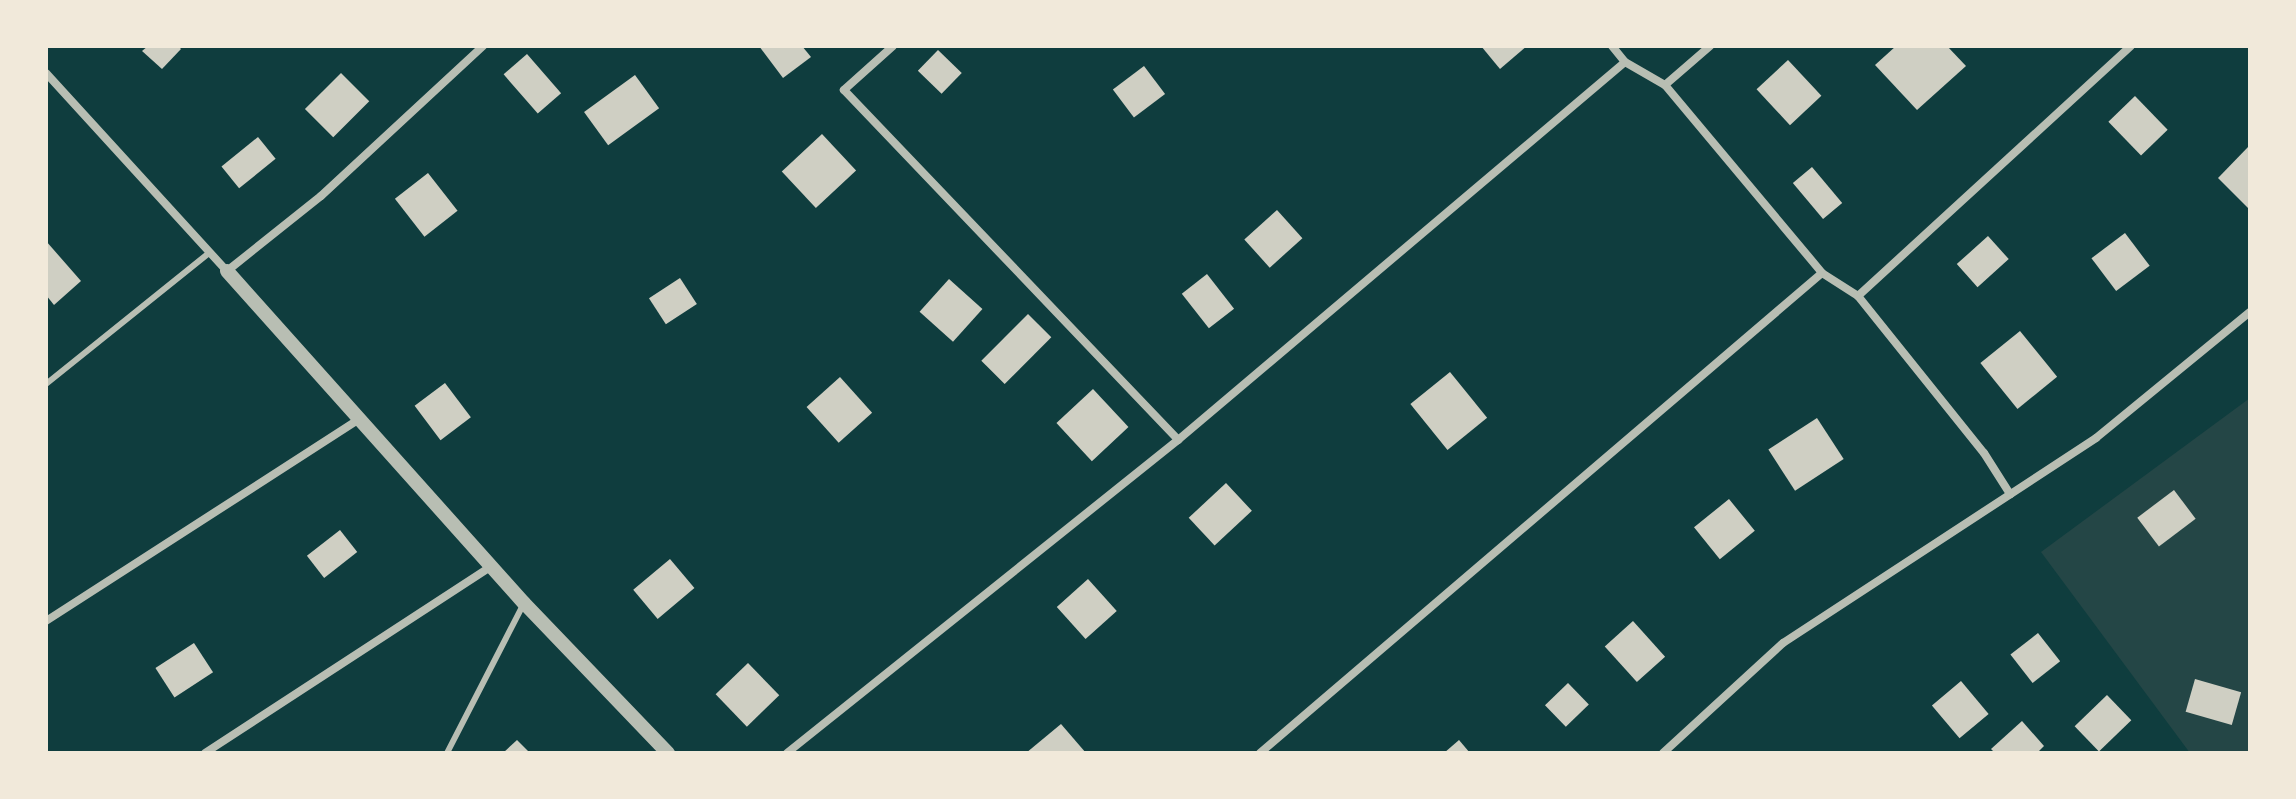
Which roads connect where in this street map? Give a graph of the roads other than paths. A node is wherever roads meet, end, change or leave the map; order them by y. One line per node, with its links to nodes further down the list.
1 (483, 46): 10 (street)
2 (893, 46): 16 (street)
3 (1612, 46): 6 (street)
4 (1710, 46): 8 (street)
5 (2131, 46): 12 (street)
6 (1625, 62): 8 (street); 16 (street)
7 (46, 73): 9 (street)
8 (1665, 85): 11 (street)
9 (209, 253): 10 (street); 14 (lane)
10 (227, 271): 15 (street)
11 (1822, 273): 12 (street); 25 (street)
12 (1858, 296): 17 (street)
13 (2250, 312): 17 (street)
14 (46, 384)
15 (360, 418): 18 (street); 20 (street)
16 (1178, 440): 24 (street)
17 (2010, 494): 26 (street)
18 (492, 566): 19 (street); 21 (street)
19 (524, 603): 22 (lane); 23 (street)
20 (46, 621)
21 (205, 753)
22 (447, 753)
23 (668, 753)
24 (787, 753)
25 (1260, 753)
26 (1663, 753)

